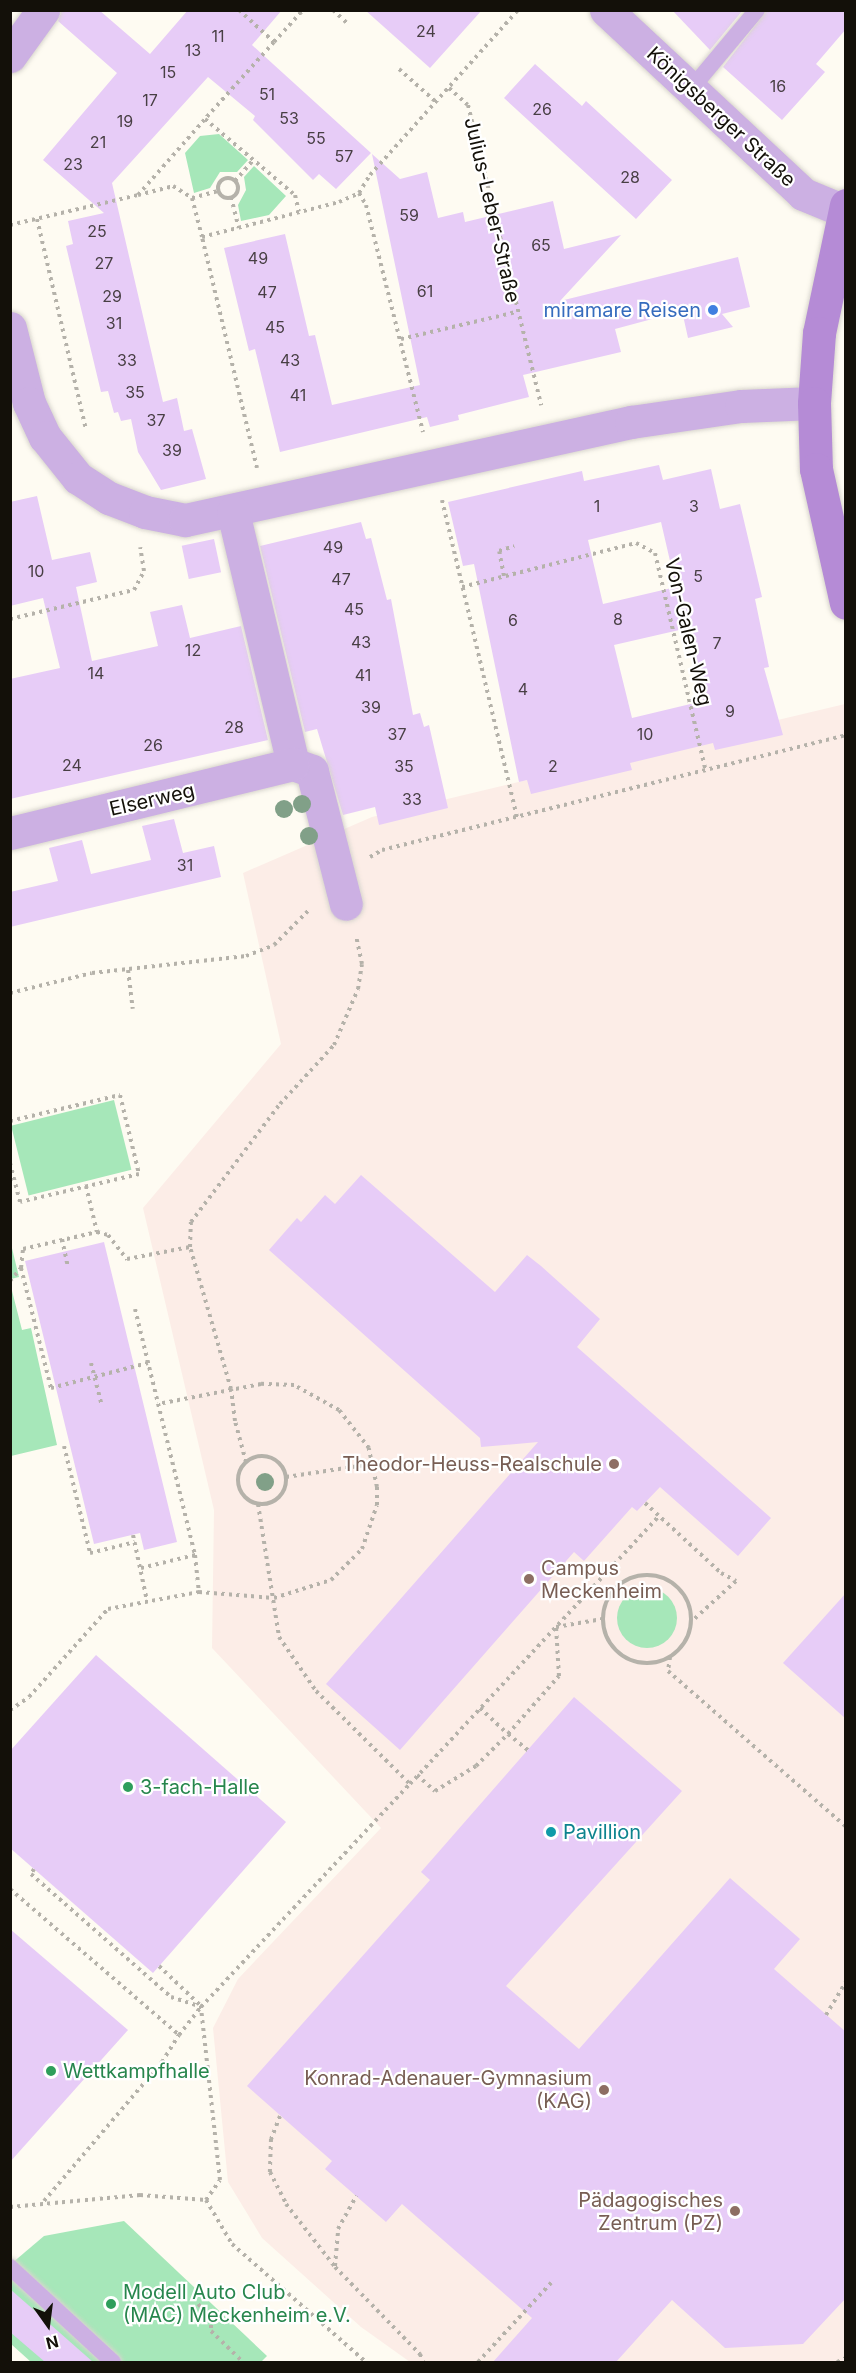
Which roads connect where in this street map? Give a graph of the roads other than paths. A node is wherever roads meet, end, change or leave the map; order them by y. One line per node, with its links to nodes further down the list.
1 (43, 10): 4 (street)
2 (606, 10): 5 (street, Königsberger Straße)
3 (758, 10): 5 (lane)
4 (10, 56)
5 (691, 89): 6 (street, Königsberger Straße)
6 (845, 208): 8 (street, Königsberger Straße)
7 (13, 347): 9 (street)
8 (814, 403): 9 (street); 10 (street, Königsberger Straße)
9 (233, 512): 11 (street)
10 (846, 603)
11 (293, 764): 12 (street, Elserweg); 13 (street)
12 (10, 833)
13 (343, 892)
14 (10, 2267): 15 (lane)
15 (113, 2362)

